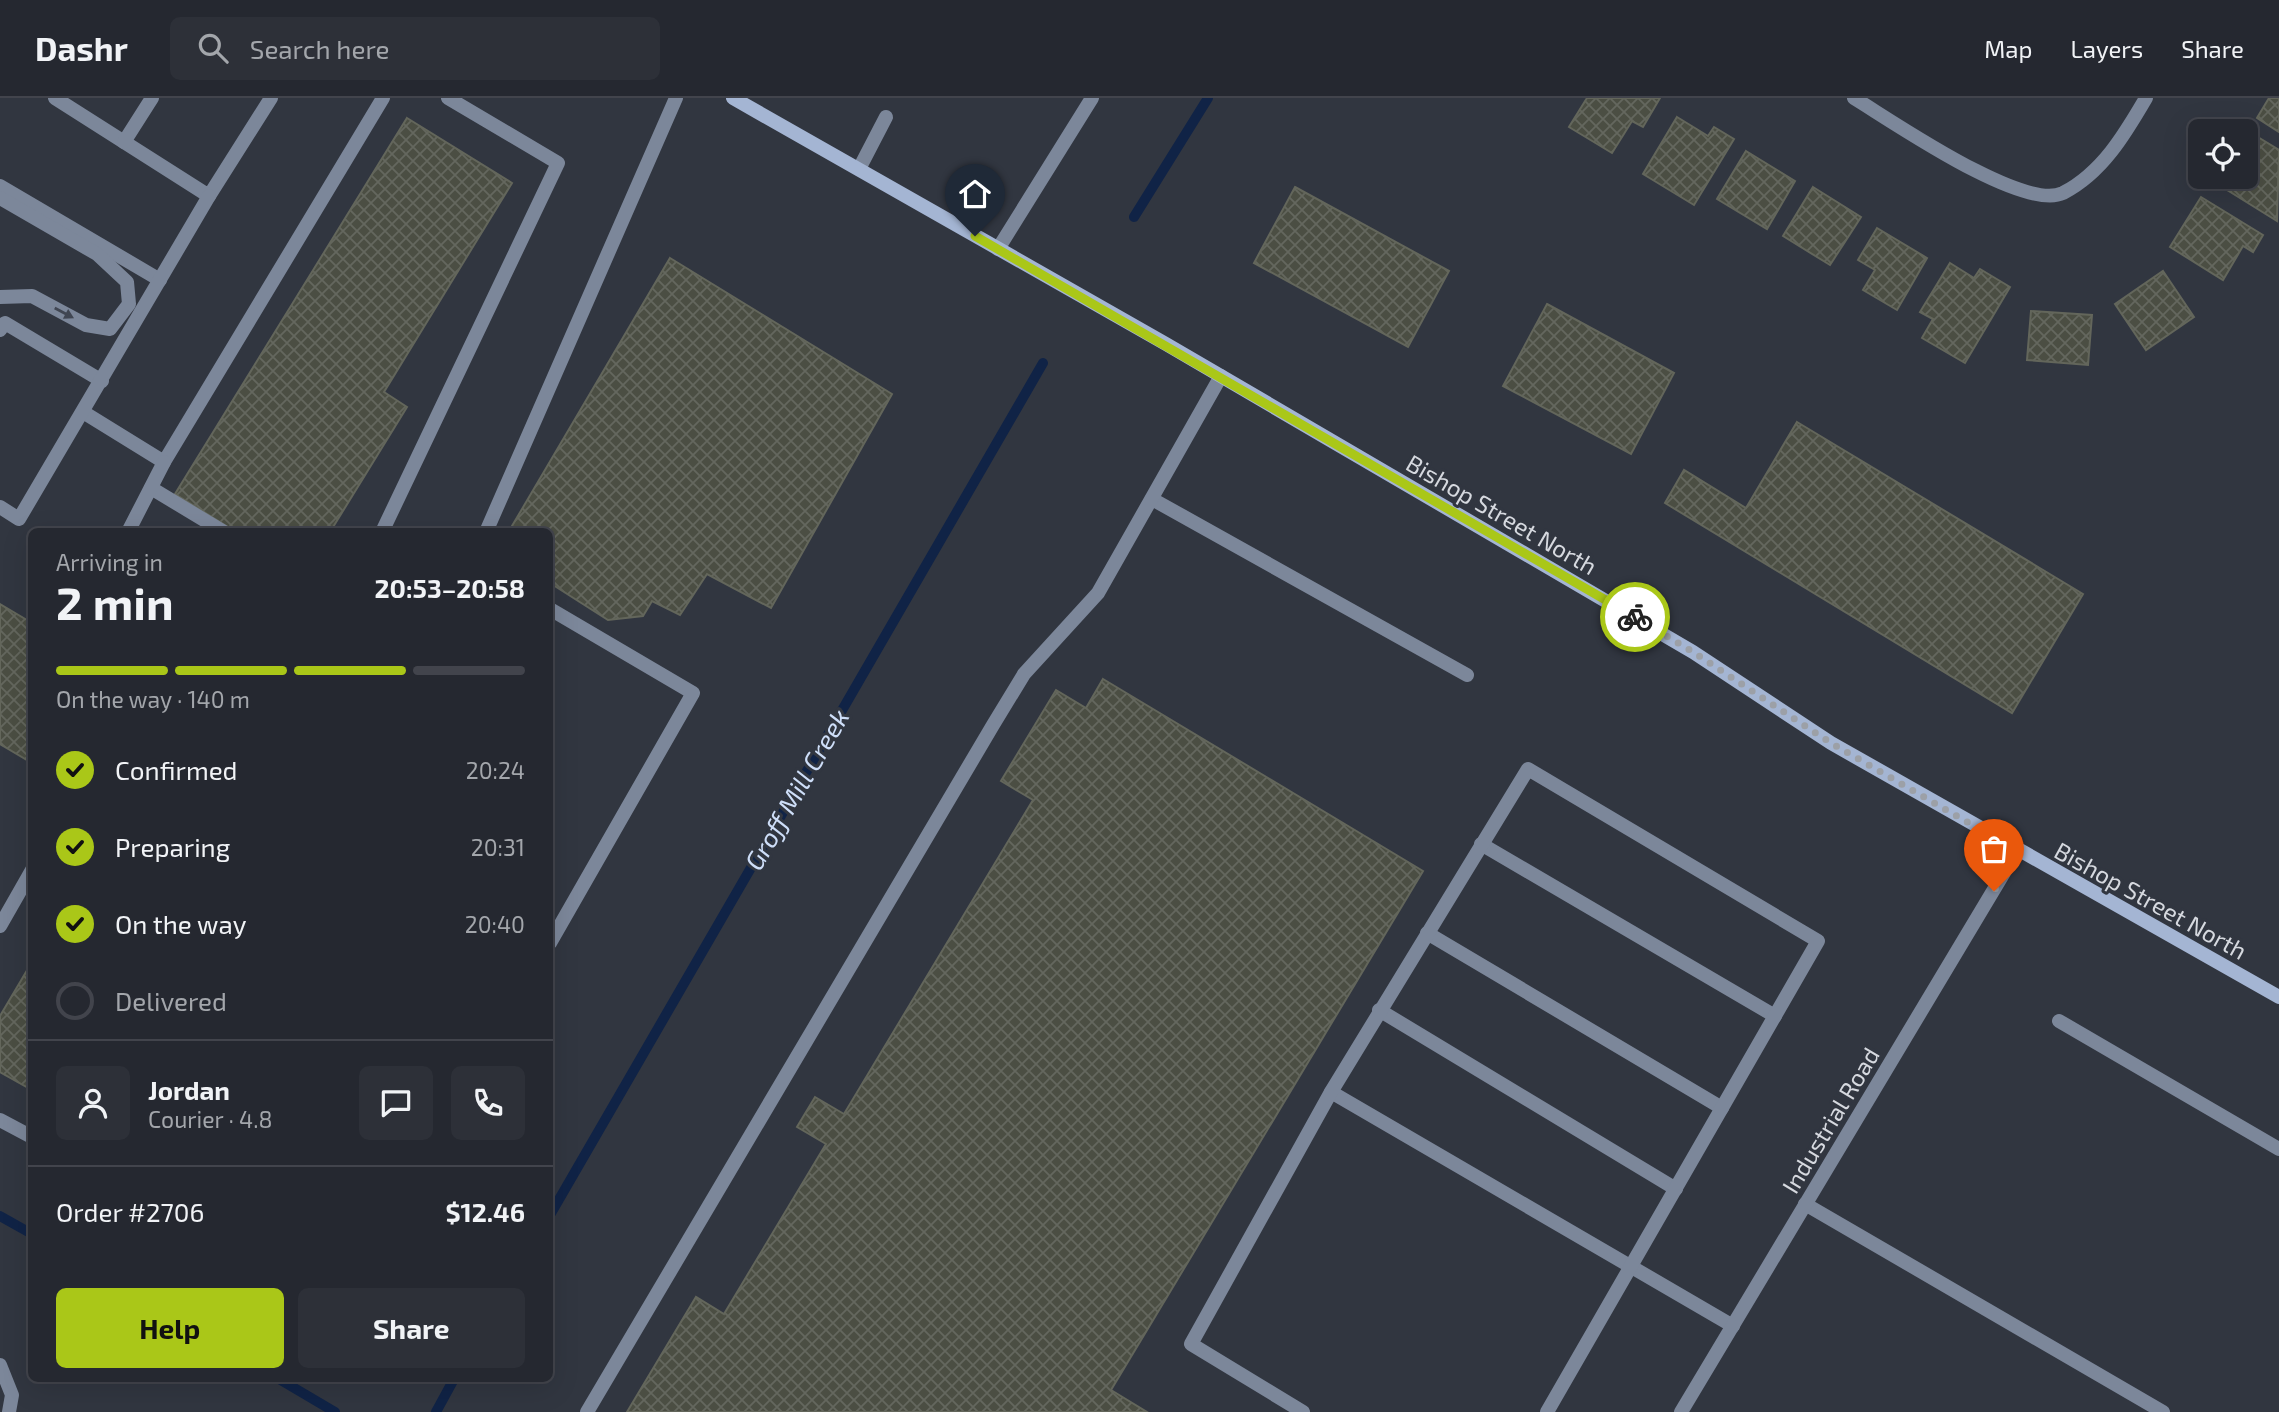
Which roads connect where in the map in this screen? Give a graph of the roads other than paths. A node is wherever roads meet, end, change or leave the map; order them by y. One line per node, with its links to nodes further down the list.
1 (55, 98): 12 (street)
2 (152, 98): 12 (street)
3 (271, 98): 15 (street)
4 (383, 98): 24 (street)
5 (448, 98): 30 (street)
6 (676, 98): 31 (street)
7 (733, 98): 13 (main road, Bishop Street North)
8 (1092, 98): 17 (street)
9 (1854, 98): 10 (street)
10 (2146, 98)
11 (886, 117): 13 (street)
12 (124, 142): 15 (street)
13 (859, 169): 17 (main road, Bishop Street North)
14 (0, 186): 18 (street)
15 (209, 196): 18 (street)
16 (0, 198): 19 (street, one-way to 16)
17 (998, 249): 21 (main road, Bishop Street North)
18 (160, 280): 22 (street)
19 (0, 297)
20 (0, 330): 22 (street)
21 (1221, 376): 26 (street); 35 (main road, Bishop Street North)
22 (102, 381): 23 (street)
23 (83, 412): 24 (street); 27 (street)
24 (164, 462): 25 (street)
25 (151, 488): 28 (street); 29 (street)
26 (1152, 499): 33 (street); 55 (street)
27 (0, 507)
28 (130, 528)
29 (218, 528)
30 (384, 528)
31 (488, 528)
32 (553, 611): 39 (street)
33 (1467, 675)
34 (1481, 844): 38 (street); 42 (street); 42 (street)
35 (2017, 851): 40 (main road, Bishop Street North); 50 (street, Industrial Road)
36 (28, 877): 37 (street)
37 (0, 926)
38 (1427, 933): 41 (street); 45 (street)
39 (553, 938)
40 (2279, 997)
41 (1379, 1010): 44 (street); 49 (street)
42 (1775, 1016): 45 (street)
43 (2059, 1021): 48 (street)
44 (1331, 1092): 51 (street); 56 (street)
45 (1722, 1108): 49 (street)
46 (0, 1119): 47 (street)
47 (28, 1134)
48 (2279, 1149)
49 (1676, 1189): 51 (street)
50 (1805, 1204): 52 (street, Industrial Road); 59 (street)
51 (1631, 1267): 52 (street); 57 (street)
52 (1733, 1326): 58 (street, Industrial Road)
53 (0, 1365): 54 (street)
54 (9, 1412)
55 (587, 1412)
56 (1303, 1412)
57 (1547, 1412)
58 (1681, 1412)
59 (2163, 1412)

